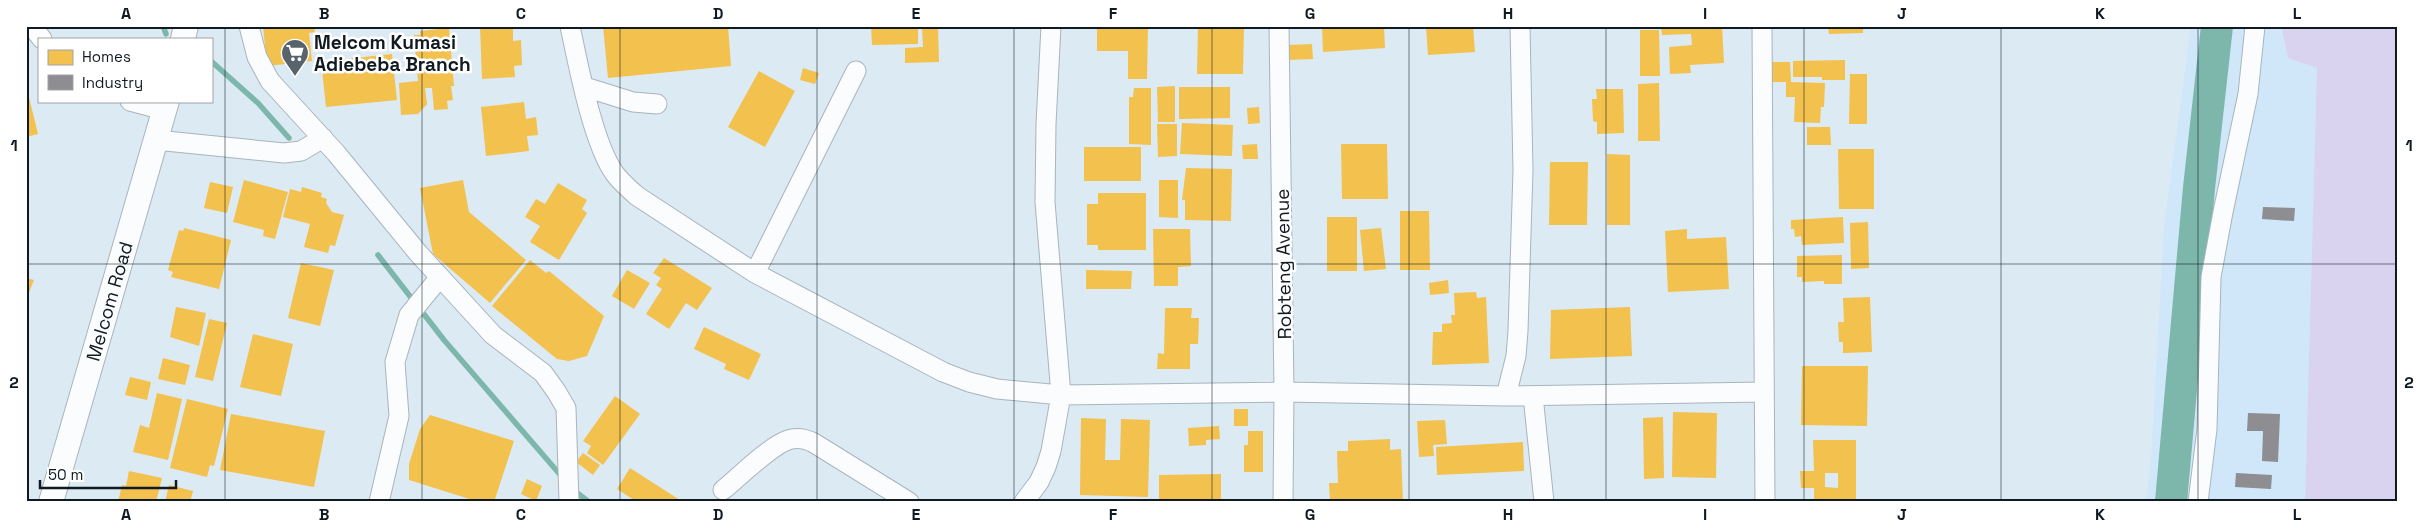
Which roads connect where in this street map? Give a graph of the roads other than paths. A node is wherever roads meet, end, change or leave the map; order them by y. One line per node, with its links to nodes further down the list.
1 (32, 26): 9 (street)
2 (249, 26): 15 (street)
3 (570, 26): 11 (street)
4 (1051, 26): 21 (street)
5 (1279, 26): 19 (street, Robteng Avenue)
6 (1520, 26): 22 (street)
7 (1762, 26): 20 (street)
8 (2255, 26): 33 (street)
9 (41, 38)
10 (856, 71): 17 (street)
11 (585, 87): 13 (street); 17 (street)
12 (137, 102): 14 (street)
13 (657, 104)
14 (166, 106): 16 (main road, Melcom Road)
15 (323, 138): 16 (street); 18 (street)
16 (156, 140): 25 (main road, Melcom Road)
17 (755, 273): 21 (street)
18 (440, 277): 26 (street); 27 (street)
19 (1284, 392): 21 (street); 22 (street); 30 (street, Robteng Avenue)
20 (1764, 392): 23 (street); 32 (street)
21 (1061, 394): 29 (street)
22 (1506, 396): 23 (street)
23 (1533, 396): 31 (street)
24 (723, 490): 28 (street)
25 (51, 502)
26 (379, 502)
27 (568, 502)
28 (909, 502)
29 (1024, 502)
30 (1283, 502)
31 (1544, 502)
32 (1765, 502)
33 (2198, 502)

